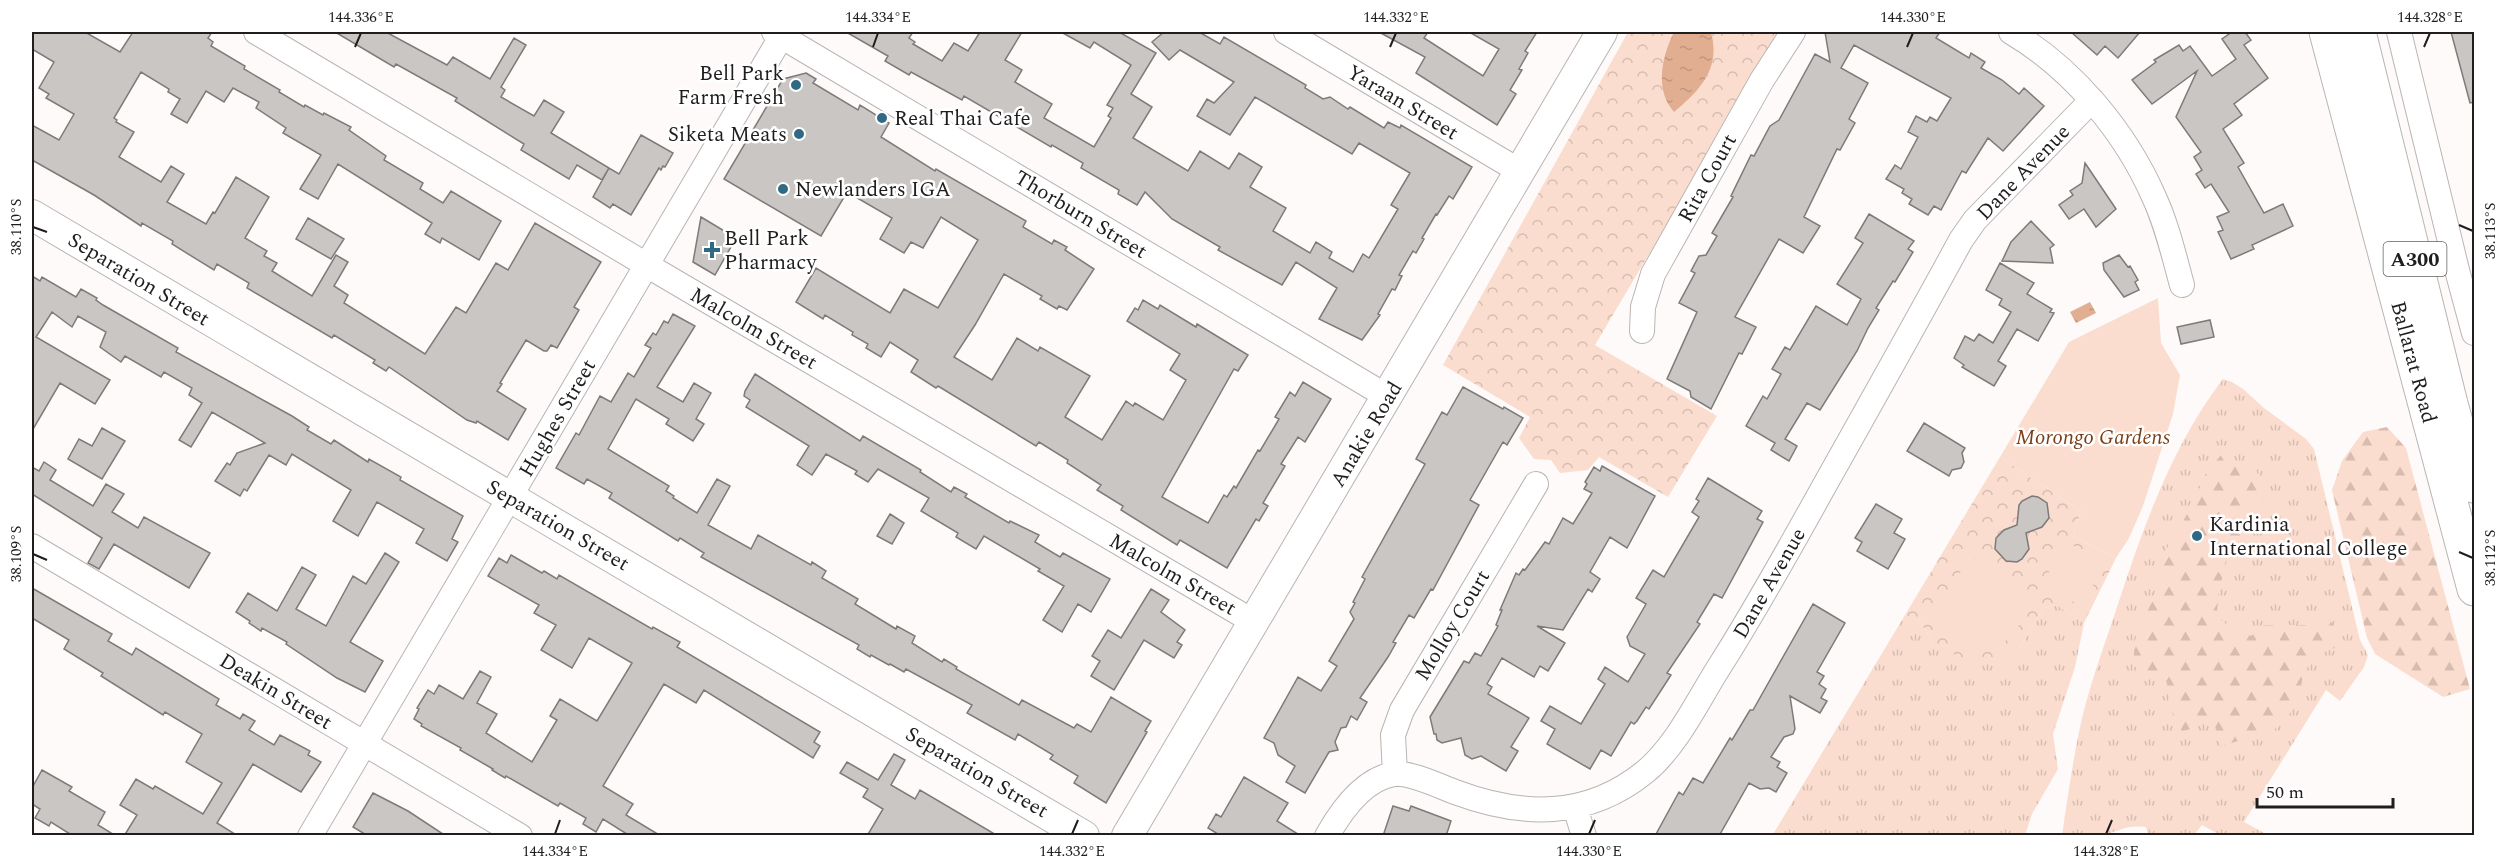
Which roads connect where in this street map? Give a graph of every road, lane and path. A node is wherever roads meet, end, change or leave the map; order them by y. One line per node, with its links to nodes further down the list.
1 (256, 32): 13 (street, Malcolm Street)
2 (1286, 32): 11 (street, Yaraan Street)
3 (1602, 32): 11 (main road, Anakie Road)
4 (1793, 32): 16 (street, Rita Court)
5 (2325, 32): 23 (highway, Ballarat Road / A300)
6 (2359, 32): 20 (highway, Ballarat Road / A300)
7 (2399, 32): 14 (street)
8 (780, 33): 13 (street, Hughes Street); 18 (street, Thorburn Street)
9 (2020, 34): 10 (street)
10 (2092, 100): 15 (street); 27 (street, Dane Avenue)
11 (1521, 172): 18 (main road, Anakie Road)
12 (32, 215): 21 (main road, Separation Street)
13 (647, 265): 21 (street, Hughes Street); 24 (street, Malcolm Street)
14 (2466, 268): 17 (street)
15 (2182, 285)
16 (1642, 332)
17 (2475, 333)
18 (1388, 397): 24 (main road, Anakie Road)
19 (1536, 484): 26 (street, Molloy Court)
20 (2475, 486)
21 (510, 497): 25 (street, Hughes Street); 30 (main road, Separation Street)
22 (32, 546): 25 (street, Deakin Street)
23 (2475, 589)
24 (1254, 622): 31 (main road, Anakie Road)
25 (364, 744): 28 (street, Hughes Street); 29 (street, Deakin Street)
26 (1395, 774): 27 (street, Dane Avenue); 32 (street)
27 (1575, 807): 33 (street)
28 (310, 836)
29 (520, 836)
30 (1084, 836)
31 (1127, 836)
32 (1327, 836)
33 (1584, 836)

